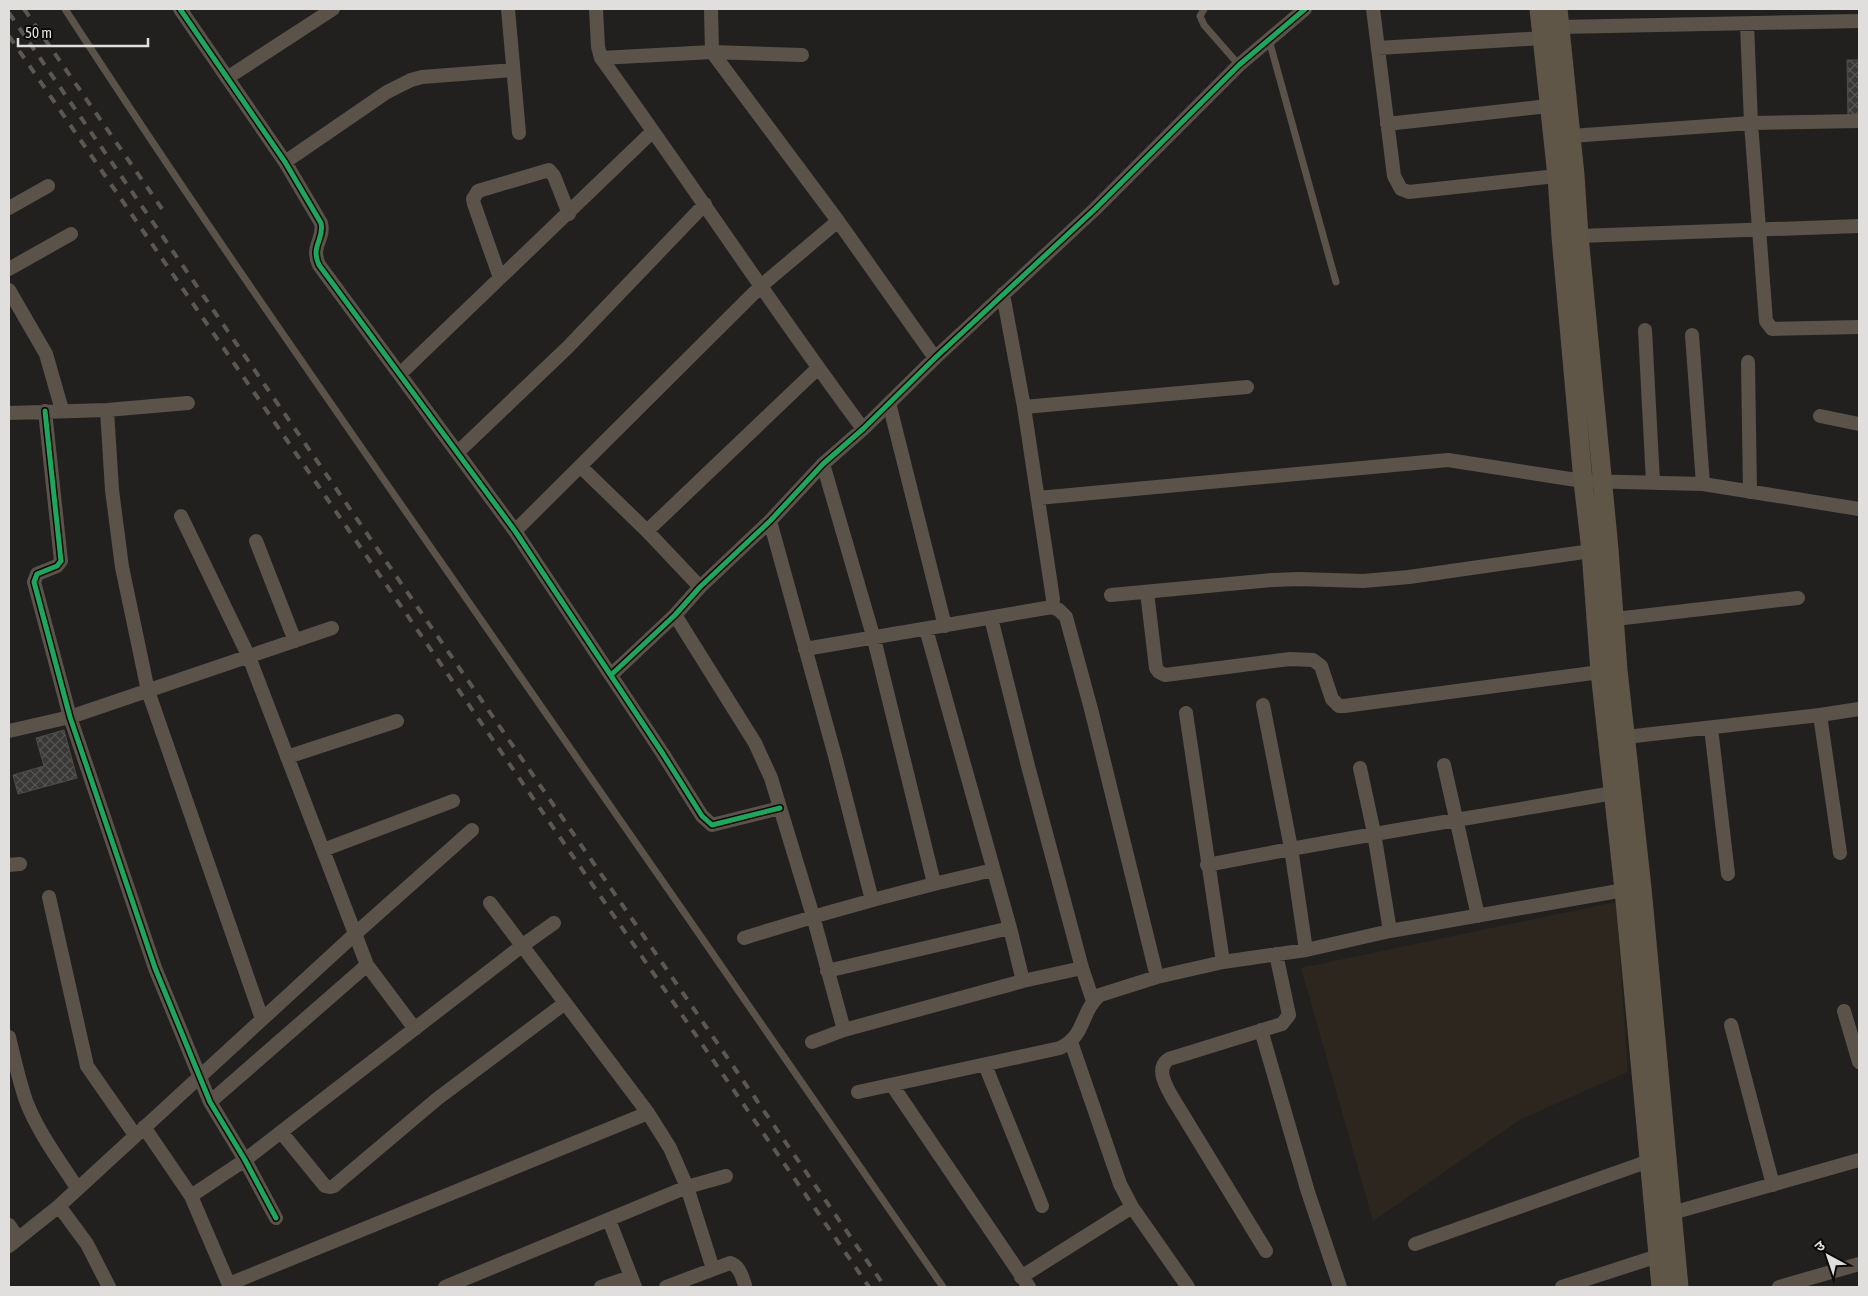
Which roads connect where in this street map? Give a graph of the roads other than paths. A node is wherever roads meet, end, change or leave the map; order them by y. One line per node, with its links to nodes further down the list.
1 (65, 9): 195 (lane)
2 (182, 9): 22 (street)
3 (333, 9): 22 (street)
4 (508, 9): 21 (street)
5 (596, 9): 19 (street)
6 (711, 9): 17 (street)
7 (1204, 9): 20 (lane)
8 (1305, 9): 15 (street)
9 (1373, 9): 16 (street)
10 (1538, 9): 14 (main road)
11 (1559, 18): 13 (street); 29 (main road)
12 (1859, 20): 13 (street)
13 (1747, 24): 25 (street)
14 (1543, 38): 16 (street); 23 (main road)
15 (1269, 40): 20 (street); 43 (lane)
16 (1378, 48): 26 (street)
17 (712, 52): 18 (street); 19 (street); 36 (street)
18 (802, 55)
19 (601, 58): 27 (street)
20 (1239, 65): 46 (street)
21 (512, 70): 28 (street); 30 (street)
22 (228, 78): 30 (street)
23 (1548, 106): 26 (street); 31 (main road)
24 (1859, 121): 25 (street)
25 (1752, 123): 29 (street); 38 (street)
26 (1387, 124): 31 (street)
27 (653, 131): 33 (street); 35 (street)
28 (519, 133)
29 (1571, 136): 40 (main road)
30 (286, 162): 53 (street)
31 (1557, 176): 68 (main road)
32 (48, 186): 34 (street)
33 (705, 204): 44 (street); 65 (street)
34 (9, 208)
35 (569, 214): 42 (street); 42 (street)
36 (838, 221): 44 (street); 50 (street)
37 (1859, 226): 38 (street)
38 (1759, 230): 40 (street); 47 (street)
39 (71, 234): 41 (street)
40 (1579, 236): 69 (main road)
41 (9, 269)
42 (500, 278): 53 (street)
43 (1336, 282)
44 (761, 286): 52 (street); 67 (street)
45 (9, 290): 58 (street)
46 (1003, 294): 50 (street); 57 (street)
47 (1859, 327)
48 (1645, 330): 70 (street)
49 (1692, 335): 71 (street)
50 (935, 358): 56 (street)
51 (1748, 362): 72 (street)
52 (818, 368): 64 (street); 78 (street)
53 (400, 374): 65 (street)
54 (1247, 387): 57 (street)
55 (188, 403): 59 (street)
56 (889, 403): 64 (street); 89 (street)
57 (1024, 407): 73 (street)
58 (62, 410): 59 (street); 60 (street)
59 (106, 410): 98 (street)
60 (45, 411): 61 (street); 103 (street)
61 (9, 413)
62 (1820, 416): 63 (street)
63 (1859, 424)
64 (863, 429): 66 (street)
65 (458, 452): 77 (street)
66 (823, 464): 76 (street); 92 (street)
67 (580, 466): 77 (street); 78 (street)
68 (1583, 481): 69 (street); 73 (street); 80 (main road)
69 (1602, 481): 70 (street); 88 (main road)
70 (1653, 482): 71 (street)
71 (1703, 484): 72 (street)
72 (1750, 492): 74 (street)
73 (1038, 498): 85 (street)
74 (1859, 509)
75 (181, 516): 95 (street)
76 (770, 521): 81 (street); 94 (street)
77 (515, 531): 97 (street)
78 (647, 531): 81 (street)
79 (256, 541): 93 (street)
80 (1591, 550): 82 (street); 96 (main road)
81 (700, 587): 86 (street)
82 (1147, 592): 83 (street); 96 (street)
83 (1111, 595)
84 (1798, 598): 88 (street)
85 (1052, 607): 87 (street); 142 (street)
86 (675, 615): 97 (street); 113 (street)
87 (990, 618): 89 (street); 140 (street)
88 (1615, 619): 107 (main road)
89 (945, 626): 91 (street)
90 (332, 628): 93 (street)
91 (926, 628): 92 (street); 121 (street)
92 (874, 638): 94 (street); 123 (street)
93 (295, 641): 95 (street)
94 (805, 649): 126 (street)
95 (249, 657): 98 (street); 108 (street)
96 (1600, 672): 107 (main road)
97 (611, 675): 113 (street)
98 (148, 691): 103 (street); 147 (street)
99 (1263, 705): 117 (street)
100 (1859, 709): 102 (street)
101 (1186, 713): 120 (street)
102 (1820, 715): 105 (street); 119 (street)
103 (70, 717): 106 (street); 157 (street)
104 (397, 721): 108 (street)
105 (1711, 728): 107 (street); 122 (street)
106 (9, 731)
107 (1616, 738): 111 (main road); 175 (main road)
108 (288, 757): 118 (street)
109 (1444, 765): 114 (street)
110 (1360, 768): 116 (street)
111 (1613, 793): 114 (street); 124 (main road)
112 (454, 801): 118 (street)
113 (780, 808): 128 (street)
114 (1456, 821): 116 (street); 129 (street)
115 (472, 830): 133 (street)
116 (1374, 833): 117 (street); 132 (street)
117 (1291, 848): 120 (street); 136 (street)
118 (323, 850): 133 (street)
119 (1840, 853)
120 (1207, 865): 138 (street)
121 (993, 870): 123 (street); 131 (street)
122 (1728, 874)
123 (934, 883): 126 (street)
124 (1624, 890): 129 (street); 166 (main road)
125 (49, 897): 162 (street)
126 (872, 900): 128 (street)
127 (490, 904): 135 (street)
128 (813, 916): 134 (street); 141 (street)
129 (1478, 916): 132 (street)
130 (554, 923): 135 (street)
131 (1010, 928): 141 (street); 143 (street)
132 (1390, 931): 136 (street)
133 (355, 934): 139 (street); 147 (street)
134 (744, 938)
135 (523, 945): 145 (street); 149 (street)
136 (1306, 950): 137 (street)
137 (1276, 954): 138 (street); 151 (street)
138 (1223, 962): 142 (street)
139 (367, 964): 149 (street); 160 (street)
140 (1082, 968): 143 (street); 144 (street)
141 (827, 972): 150 (street)
142 (1157, 977): 144 (street)
143 (1023, 981): 150 (street)
144 (1093, 1001): 154 (street)
145 (565, 1003): 161 (street); 163 (street)
146 (1844, 1011): 155 (street)
147 (262, 1019): 157 (street)
148 (1732, 1025): 168 (street)
149 (415, 1029): 163 (street)
150 (844, 1030): 153 (street)
151 (1261, 1030): 181 (street); 196 (street)
152 (9, 1037): 170 (street)
153 (812, 1042)
154 (1071, 1042): 156 (street); 174 (street)
155 (1859, 1062)
156 (985, 1065): 158 (street); 173 (street)
157 (199, 1078): 160 (street); 162 (street)
158 (892, 1085): 159 (street); 186 (street)
159 (858, 1092)
160 (210, 1102): 164 (street)
161 (648, 1113): 169 (street); 189 (street)
162 (140, 1131): 170 (street); 171 (street)
163 (281, 1132): 164 (street)
164 (245, 1160): 171 (street); 176 (street)
165 (1859, 1160): 168 (street)
166 (1649, 1161): 180 (street); 182 (main road)
167 (726, 1176): 169 (street)
168 (1773, 1185): 175 (street)
169 (687, 1187): 177 (street); 184 (street)
170 (77, 1188): 172 (street)
171 (191, 1196): 189 (street)
172 (59, 1206): 179 (street); 191 (street)
173 (1042, 1206)
174 (1132, 1206): 186 (street); 190 (street)
175 (1672, 1213): 199 (main road)
176 (276, 1218)
177 (609, 1220): 185 (street); 192 (street)
178 (9, 1225): 179 (street)
179 (14, 1242)
180 (1415, 1244)
181 (1266, 1251)
182 (1658, 1256): 197 (street); 198 (main road)
183 (1859, 1264): 200 (street)
184 (713, 1268): 187 (street); 188 (street)
185 (634, 1282): 193 (street)
186 (1025, 1282)
187 (690, 1283): 194 (street)
188 (745, 1285)
189 (230, 1286)
190 (1183, 1286)
191 (108, 1287)
192 (445, 1287)
193 (601, 1287)
194 (666, 1287)
195 (943, 1287)
196 (1340, 1287)
197 (1562, 1287)
198 (1661, 1287)
199 (1678, 1287)
200 (1779, 1287)

